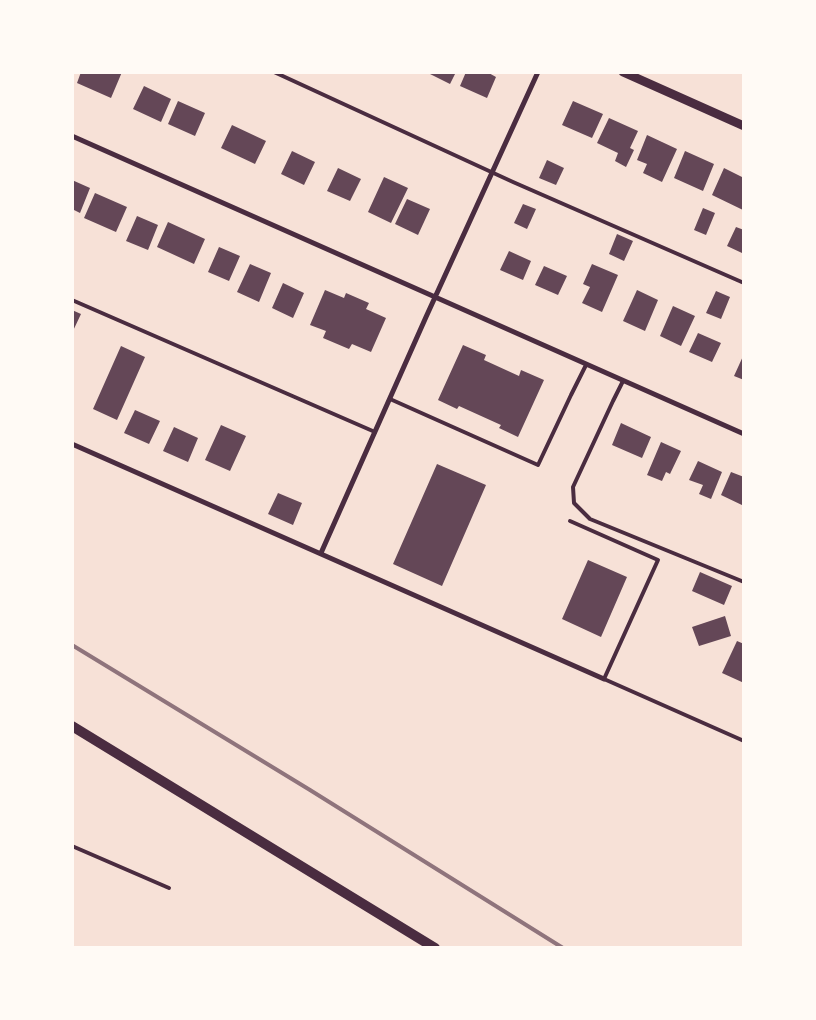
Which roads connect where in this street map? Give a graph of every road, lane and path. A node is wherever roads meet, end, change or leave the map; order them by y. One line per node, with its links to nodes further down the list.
1 (274, 72): 6 (lane)
2 (538, 72): 6 (street)
3 (623, 72): 4 (street)
4 (744, 126)
5 (72, 136): 8 (street)
6 (493, 172): 7 (lane); 8 (street)
7 (744, 283)
8 (435, 297): 10 (street); 12 (street)
9 (72, 300): 13 (lane)
10 (586, 365): 11 (street); 12 (lane)
11 (623, 381): 14 (street); 18 (lane)
12 (390, 399): 13 (street)
13 (375, 432): 17 (street)
14 (744, 434)
15 (72, 444): 17 (street)
16 (570, 521): 19 (lane)
17 (321, 553): 19 (street)
18 (744, 582)
19 (604, 679): 21 (lane)
20 (72, 726): 24 (main road)
21 (744, 741)
22 (72, 846): 23 (lane)
23 (169, 888)
24 (435, 948)

